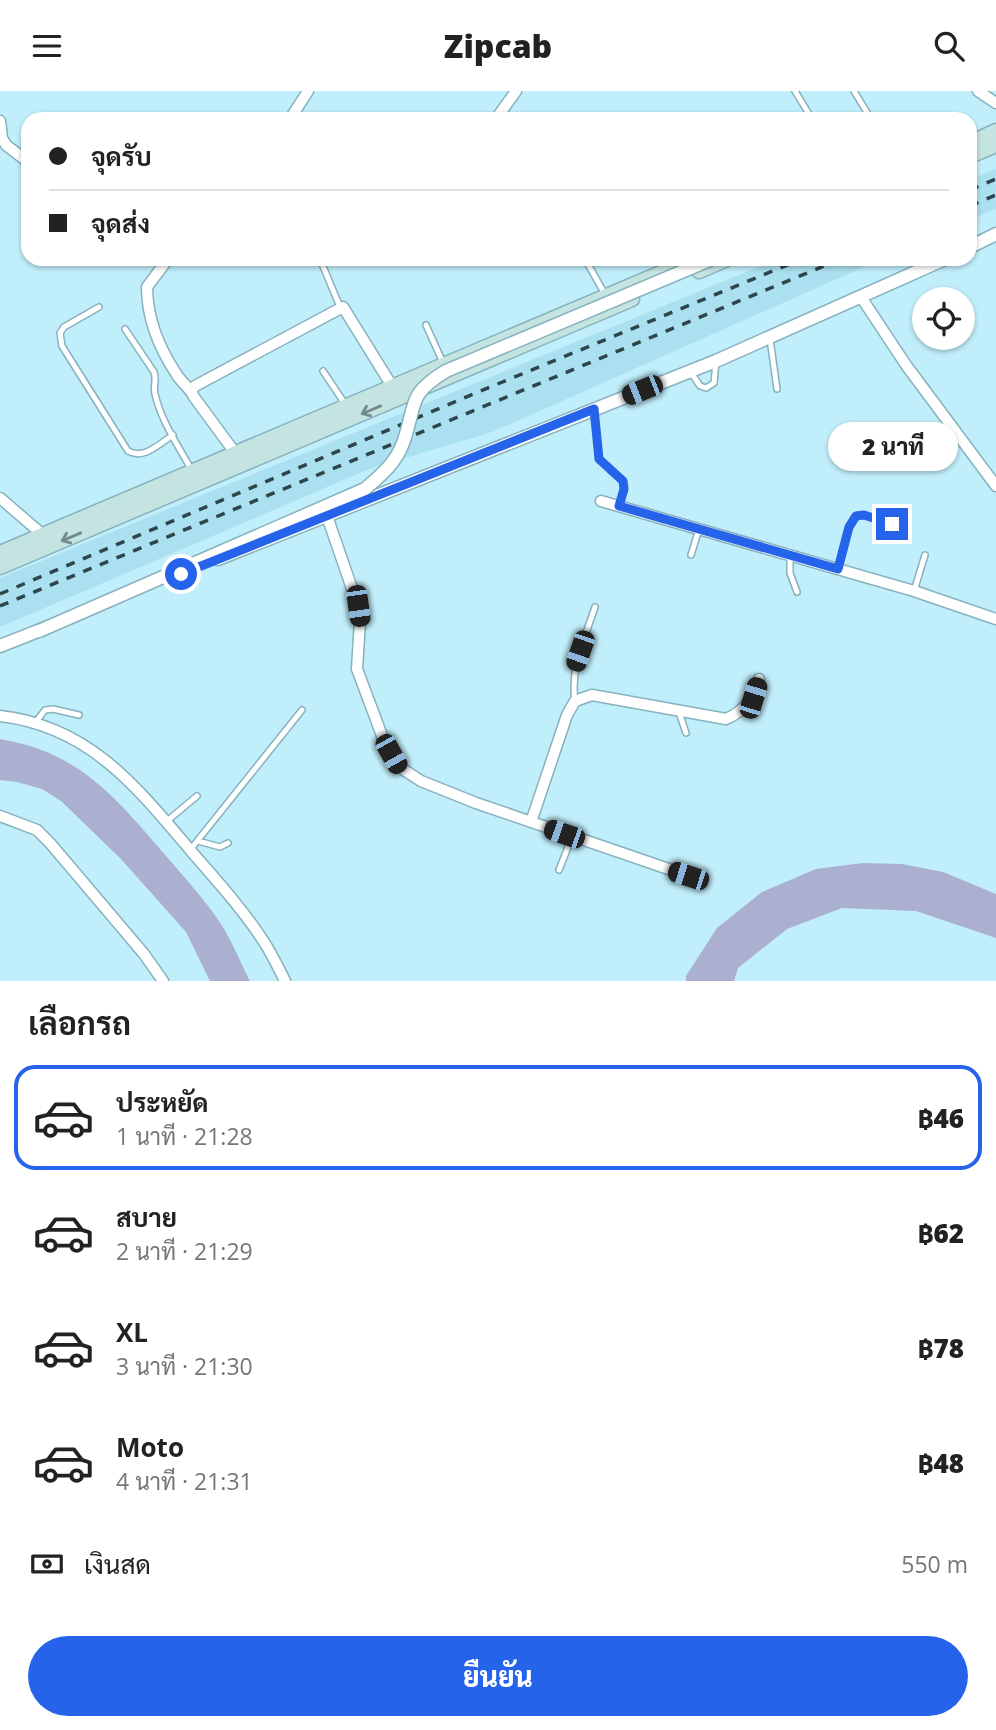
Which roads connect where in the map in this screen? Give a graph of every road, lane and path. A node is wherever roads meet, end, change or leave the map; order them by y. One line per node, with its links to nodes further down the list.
1 (308, 91): 7 (street)
2 (516, 91): 8 (street)
3 (795, 91): 9 (lane)
4 (854, 91): 10 (lane)
5 (978, 91): 6 (street)
6 (996, 103)
7 (294, 112)
8 (501, 112)
9 (808, 112)
10 (867, 112)
11 (0, 121): 16 (street)
12 (996, 131): 13 (main road)
13 (977, 140)
14 (996, 145): 15 (main road)
15 (977, 153)
16 (21, 157)
17 (996, 234): 18 (street)
18 (977, 244)
19 (163, 266): 39 (street)
20 (323, 266): 29 (lane)
21 (589, 266): 26 (lane)
22 (677, 266): 26 (main road)
23 (695, 266): 63 (street, bridge)
24 (710, 266): 44 (main road, one-way to 44)
25 (930, 266): 27 (street)
26 (606, 296): 34 (main road)
27 (861, 297): 32 (street); 45 (street)
28 (99, 307): 42 (lane)
29 (340, 307): 37 (street); 39 (street)
30 (426, 325): 34 (lane)
31 (125, 329): 42 (lane)
32 (769, 339): 33 (street); 38 (lane)
33 (716, 361): 36 (street); 36 (lane)
34 (444, 365): 37 (main road)
35 (323, 371): 40 (lane)
36 (690, 371): 41 (street)
37 (392, 386): 40 (main road)
38 (777, 389)
39 (192, 390): 43 (street)
40 (347, 406): 43 (main road)
41 (594, 409): 48 (lane); 49 (street)
42 (173, 435): 44 (lane)
43 (236, 454): 44 (main road)
44 (195, 478): 52 (main road); 57 (main road, one-way to 57)
45 (996, 486)
46 (0, 498): 52 (street)
47 (601, 501): 48 (street)
48 (619, 506): 51 (street)
49 (327, 516): 63 (street); 76 (street)
50 (892, 524): 58 (lane)
51 (699, 529): 54 (lane); 56 (street)
52 (43, 535): 53 (main road)
53 (0, 553)
54 (691, 555)
55 (925, 555): 59 (lane)
56 (790, 556): 58 (street); 60 (lane)
57 (0, 567)
58 (838, 569): 59 (street)
59 (914, 591): 62 (street)
60 (797, 592)
61 (595, 607): 66 (lane)
62 (996, 619)
63 (38, 631): 64 (street)
64 (0, 646)
65 (759, 678): 68 (street)
66 (575, 701): 68 (street); 76 (street)
67 (302, 711): 79 (lane)
68 (679, 712): 72 (lane)
69 (79, 715): 71 (lane)
70 (0, 716): 71 (street)
71 (35, 723): 75 (street)
72 (686, 733)
73 (197, 796): 75 (lane)
74 (0, 816): 82 (street)
75 (167, 821): 79 (street)
76 (531, 822): 77 (street)
77 (572, 837): 80 (lane); 81 (street)
78 (228, 843): 79 (lane)
79 (194, 845): 83 (street)
80 (559, 870)
81 (688, 876)
82 (163, 981)
83 (285, 981)

